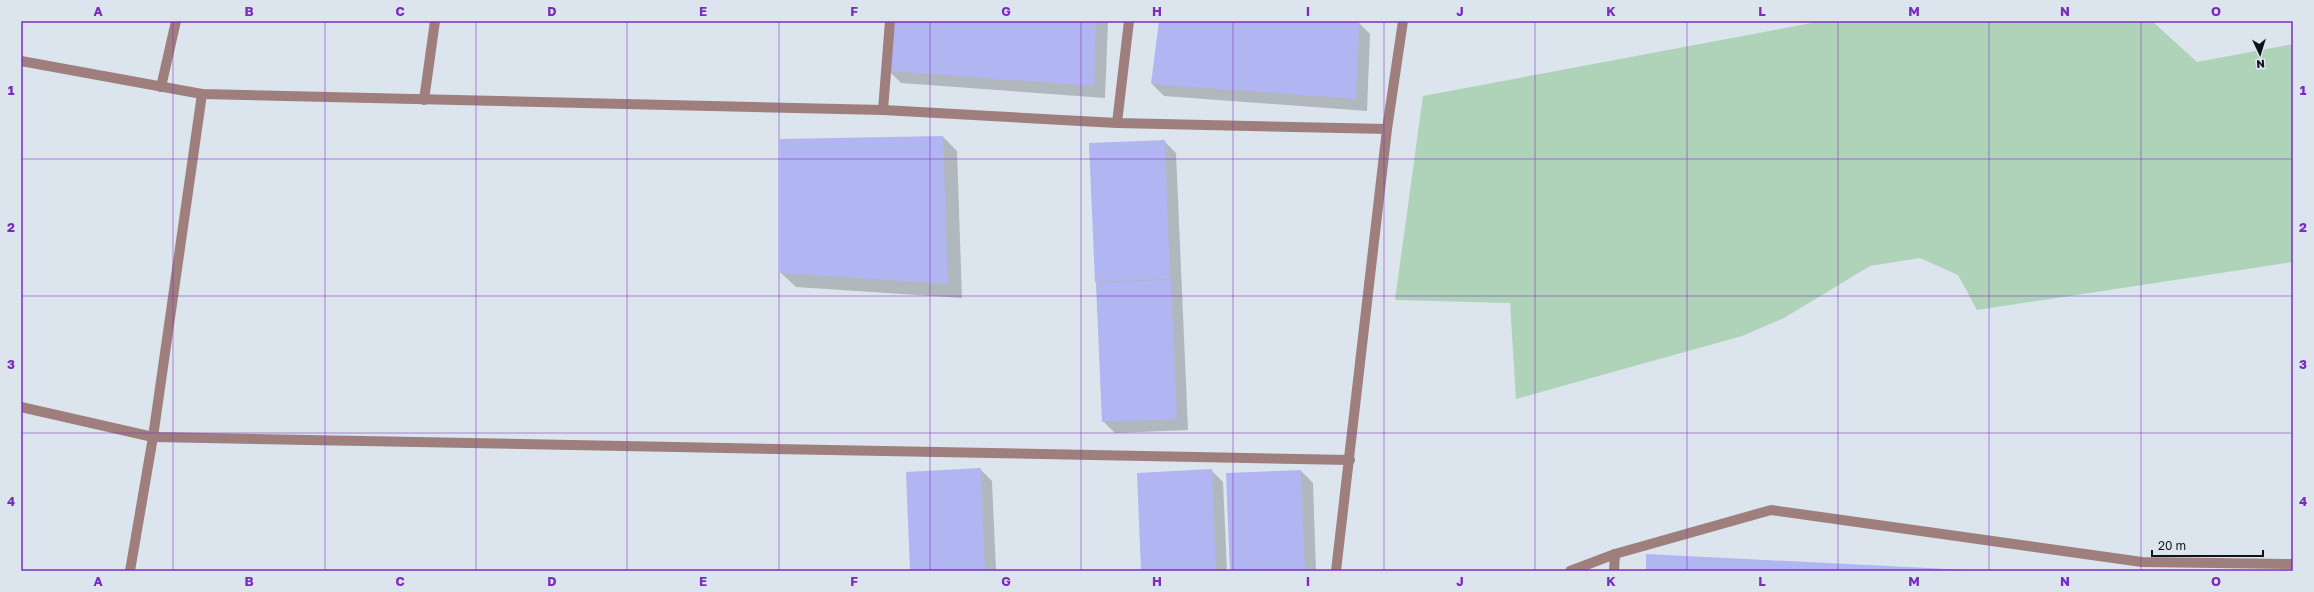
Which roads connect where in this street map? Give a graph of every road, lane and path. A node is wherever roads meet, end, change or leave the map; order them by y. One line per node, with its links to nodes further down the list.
1 (176, 21): 7 (street)
2 (435, 21): 9 (street)
3 (890, 21): 10 (street)
4 (1129, 21): 11 (street)
5 (1403, 21): 12 (street)
6 (21, 61): 7 (street)
7 (161, 87): 8 (street)
8 (202, 94): 9 (street); 14 (street)
9 (424, 100): 10 (street)
10 (883, 110): 11 (street)
11 (1117, 123): 12 (street)
12 (1387, 129): 15 (street)
13 (21, 407): 14 (street)
14 (153, 437): 15 (street); 18 (street)
15 (1350, 460): 19 (street)
16 (1615, 554): 17 (street); 20 (street); 21 (street)
17 (2293, 564)
18 (130, 571)
19 (1336, 571)
20 (1570, 571)
21 (1614, 571)

